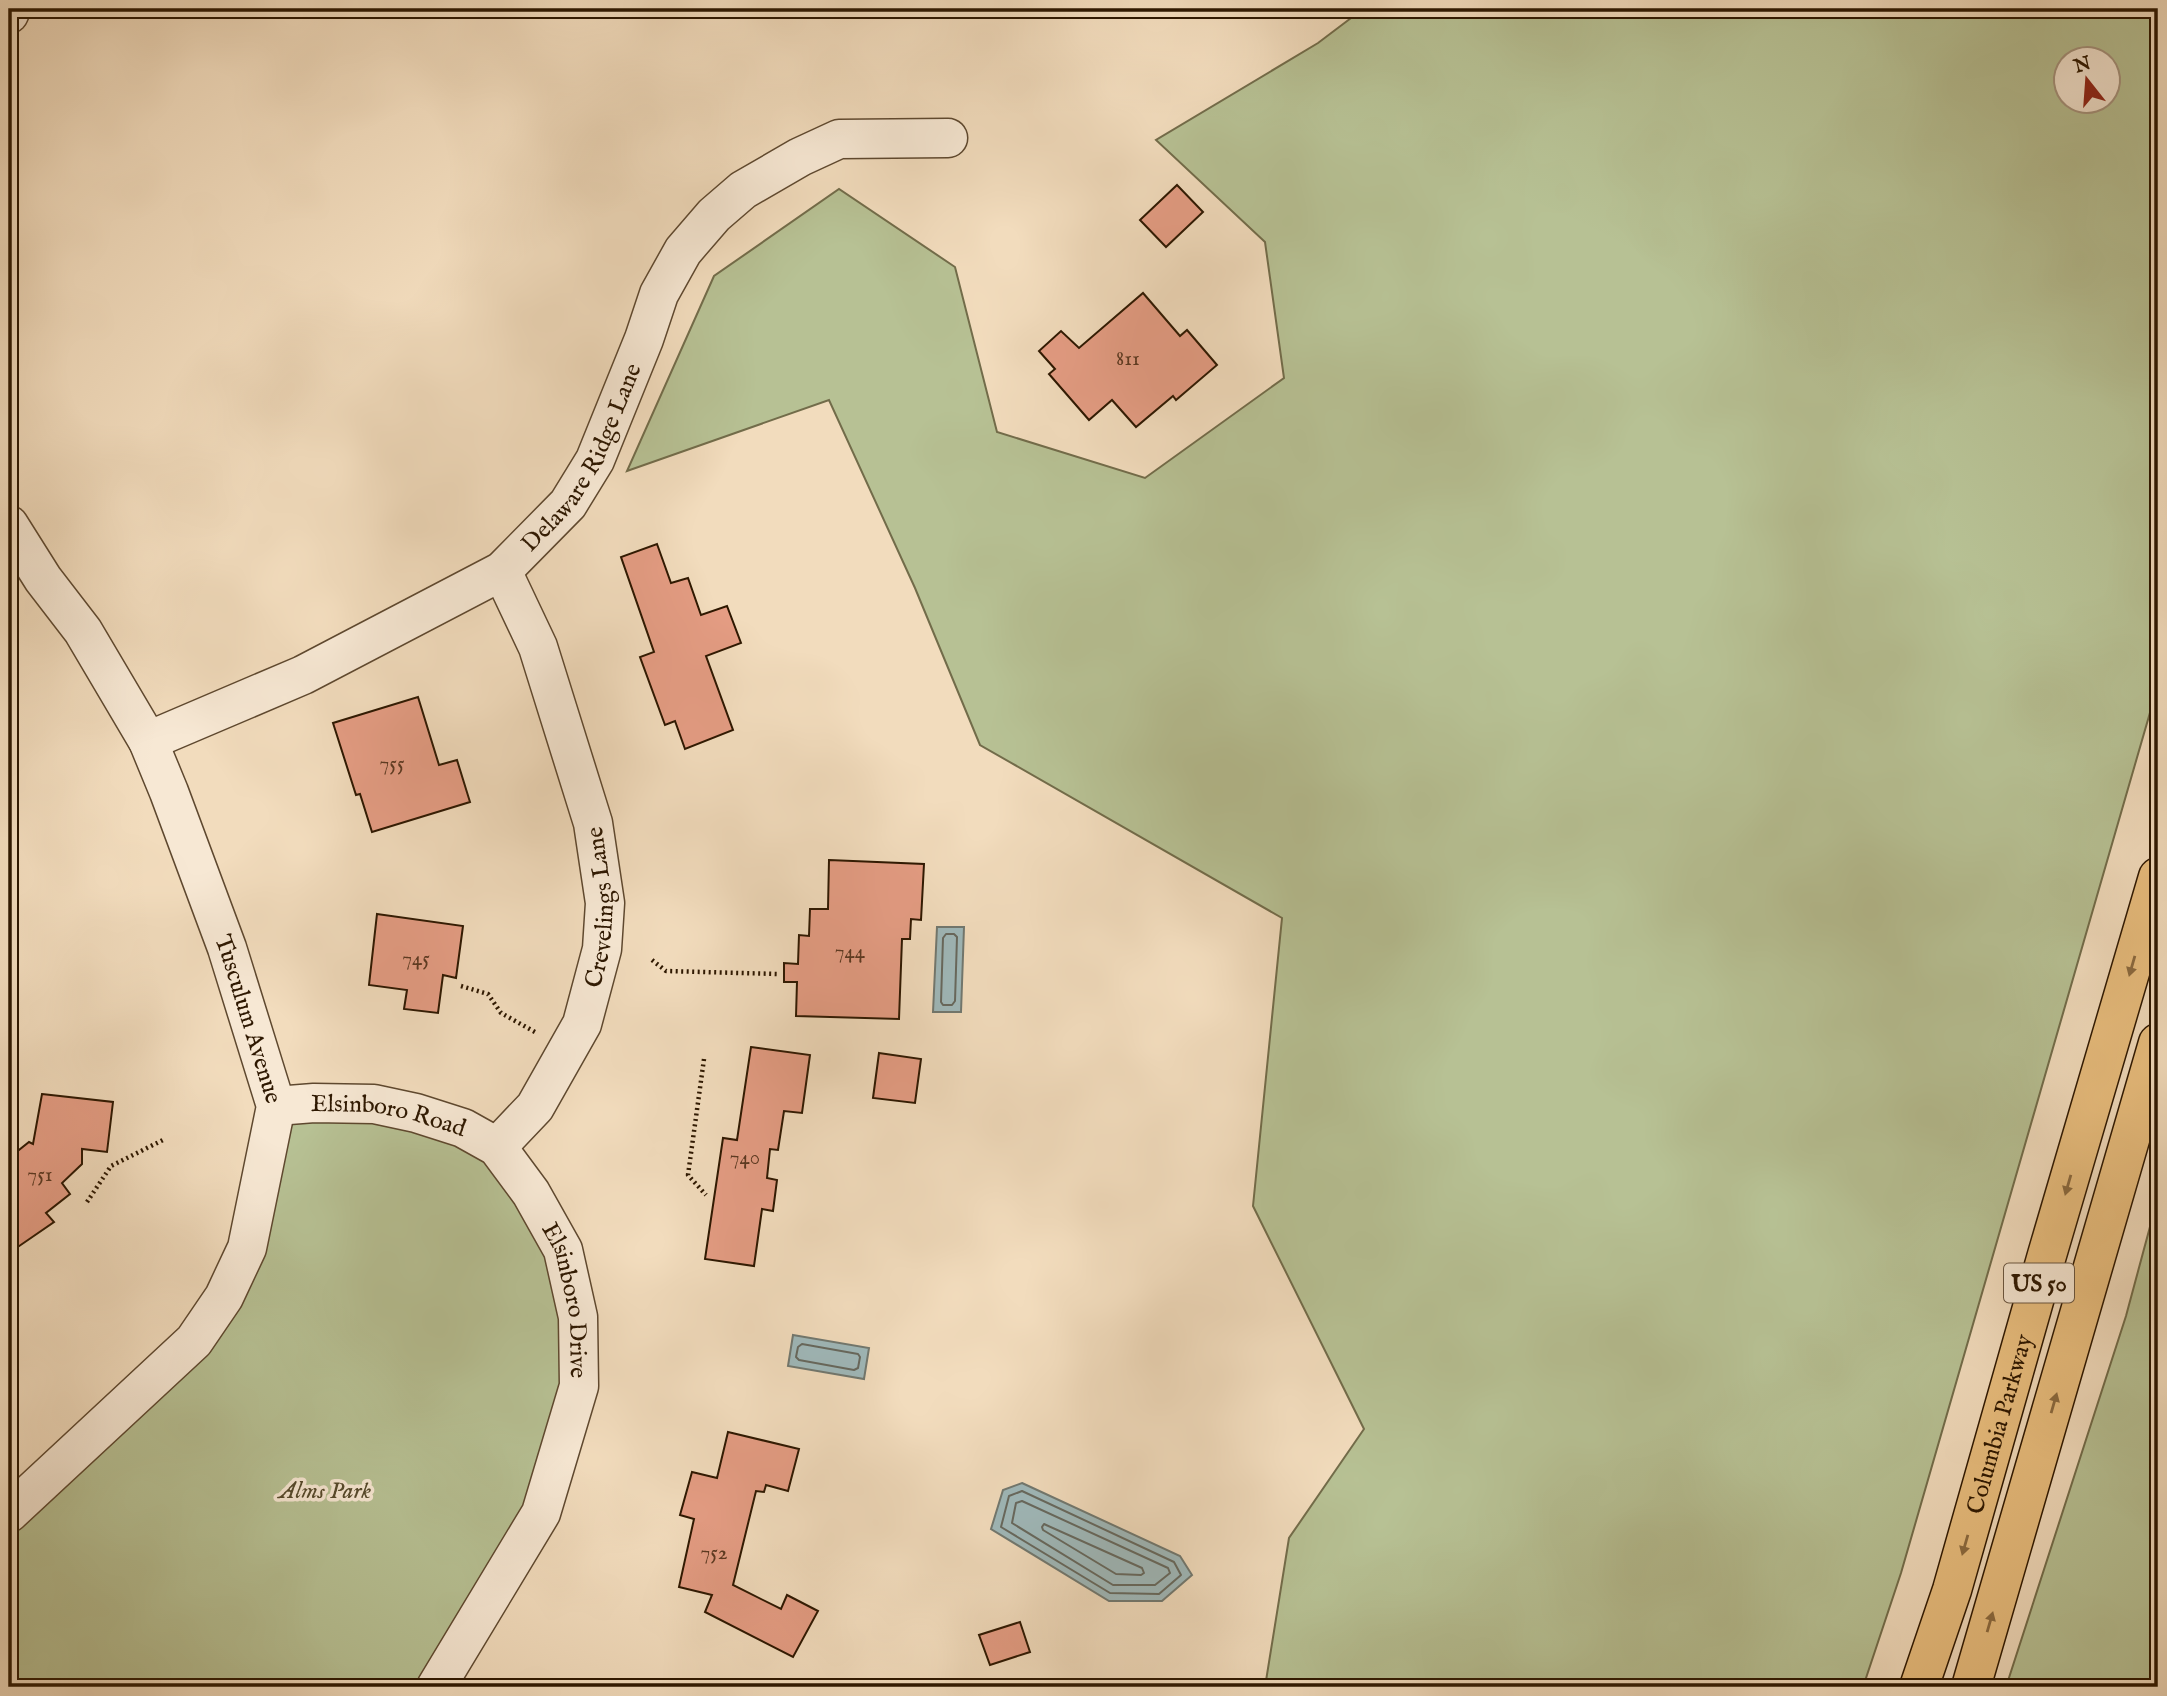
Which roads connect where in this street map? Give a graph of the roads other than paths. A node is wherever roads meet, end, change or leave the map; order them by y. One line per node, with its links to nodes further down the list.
1 (11, 9): 2 (street)
2 (9, 14)
3 (948, 138): 5 (street, Delaware Ridge Lane)
4 (9, 525): 6 (street, Tusculum Avenue)
5 (502, 571): 6 (street, Delaware Ridge Lane); 10 (street, Crevelings Lane)
6 (148, 741): 9 (street, Tusculum Avenue)
7 (2158, 877): 13 (highway, Columbia Parkway / US 50, one-way to 13)
8 (2158, 1043): 14 (highway, Columbia Parkway / US 50, one-way to 8)
9 (276, 1106): 10 (street, Elsinboro Road); 11 (street, Tusculum Avenue)
10 (497, 1147): 12 (street, Elsinboro Drive)
11 (9, 1513)
12 (436, 1687)
13 (1919, 1687)
14 (1971, 1687)

